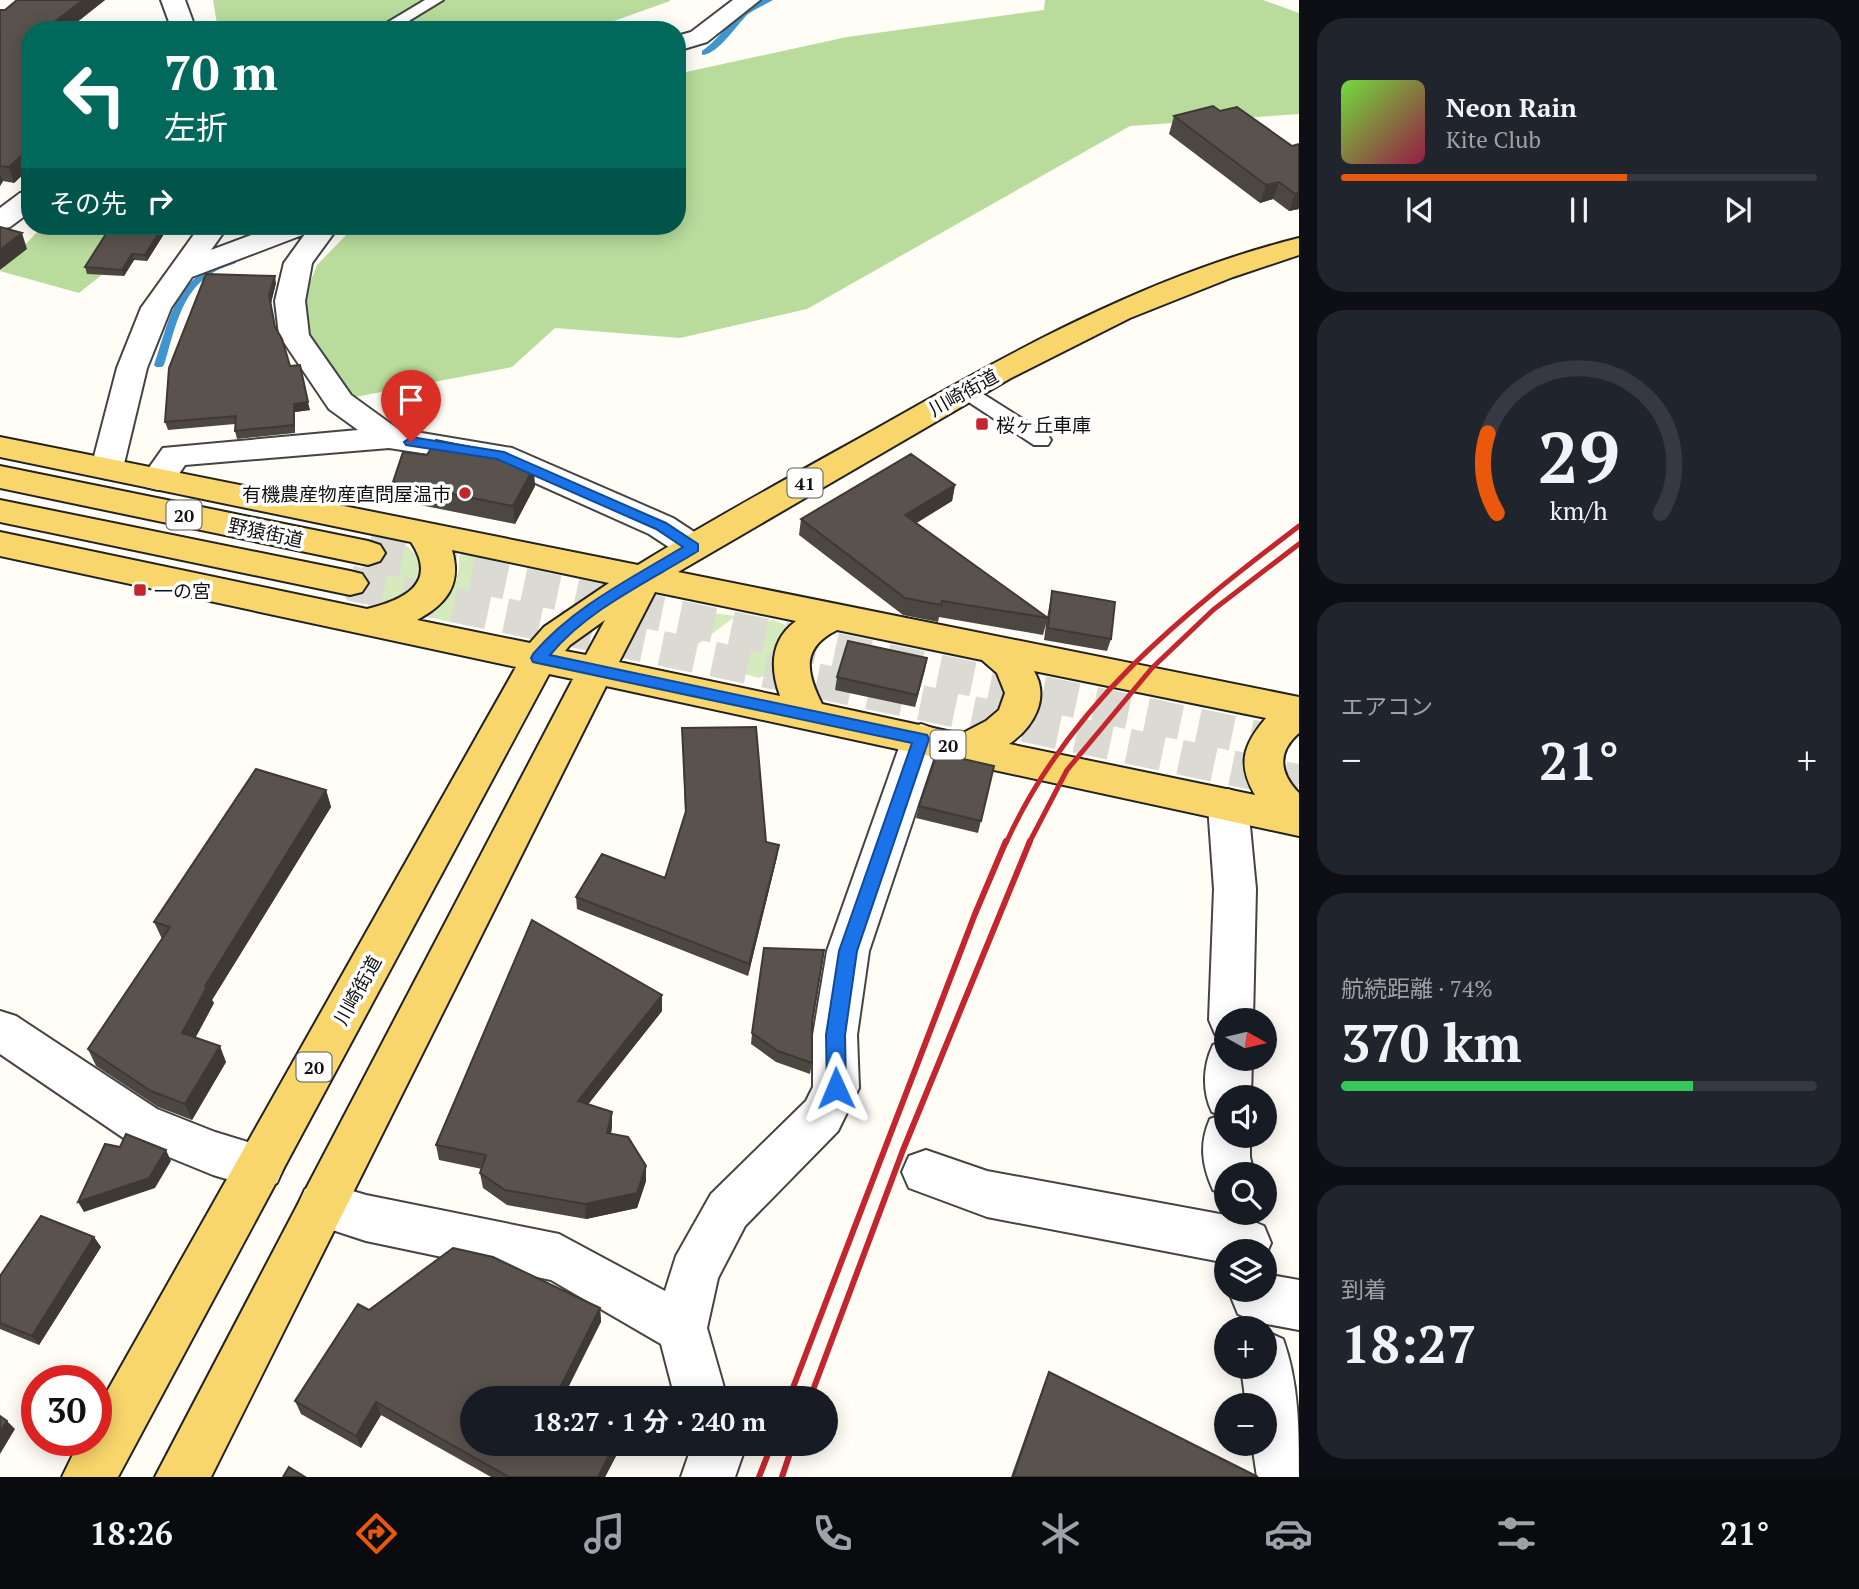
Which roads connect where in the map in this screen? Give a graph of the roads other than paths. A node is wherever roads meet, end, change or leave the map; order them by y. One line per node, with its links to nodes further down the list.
1 (173, 0): 4 (street)
2 (436, 0): 5 (lane)
3 (748, 0): 6 (street)
4 (181, 21)
5 (398, 21)
6 (686, 41)
7 (21, 206): 8 (street)
8 (0, 221)
9 (207, 235): 13 (street)
10 (277, 235): 13 (street)
11 (318, 235): 15 (street)
12 (1299, 246): 14 (main road, 川崎街道 / 41)
13 (180, 272): 18 (street)
14 (965, 391): 16 (lane); 24 (main road, 川崎街道 / 41)
15 (389, 438): 20 (street); 24 (street)
16 (1041, 440)
17 (0, 447): 18 (main road, 20)
18 (107, 468): 20 (main road, 20)
19 (0, 477): 25 (main road, 野猿街道 / 20)
20 (158, 479): 22 (main road, 20)
21 (0, 511): 27 (main road, 野猿街道 / 20)
22 (422, 532): 26 (main road, 20); 29 (main road)
23 (0, 544): 29 (main road, 20)
24 (693, 548): 26 (main road, 川崎街道 / 41)
25 (368, 553)
26 (646, 577): 28 (main road, 20); 31 (main road, 川崎街道 / 20); 32 (main road)
27 (350, 583)
28 (835, 616): 30 (main road, 20); 34 (main road)
29 (368, 622): 31 (main road, 20)
30 (992, 648): 33 (main road, 20); 35 (main road)
31 (539, 658): 32 (main road, 20); 40 (main road, 川崎街道 / 20)
32 (596, 670): 34 (main road, 20); 42 (main road)
33 (1299, 714): 37 (main road, 20)
34 (808, 715): 35 (main road, 20)
35 (942, 743): 36 (main road, 20); 44 (street)
36 (1228, 805): 37 (main road, 20); 38 (street)
37 (1299, 818)
38 (1231, 1008)
39 (0, 1030): 40 (street)
40 (260, 1167): 48 (main road, 川崎街道 / 20)
41 (926, 1172): 43 (street)
42 (322, 1205): 44 (street); 49 (main road)
43 (1214, 1262)
44 (682, 1328): 46 (street)
45 (1268, 1379): 51 (street)
46 (698, 1386)
47 (715, 1456): 50 (street)
48 (89, 1477)
49 (182, 1477)
50 (708, 1477)
51 (1284, 1477)

